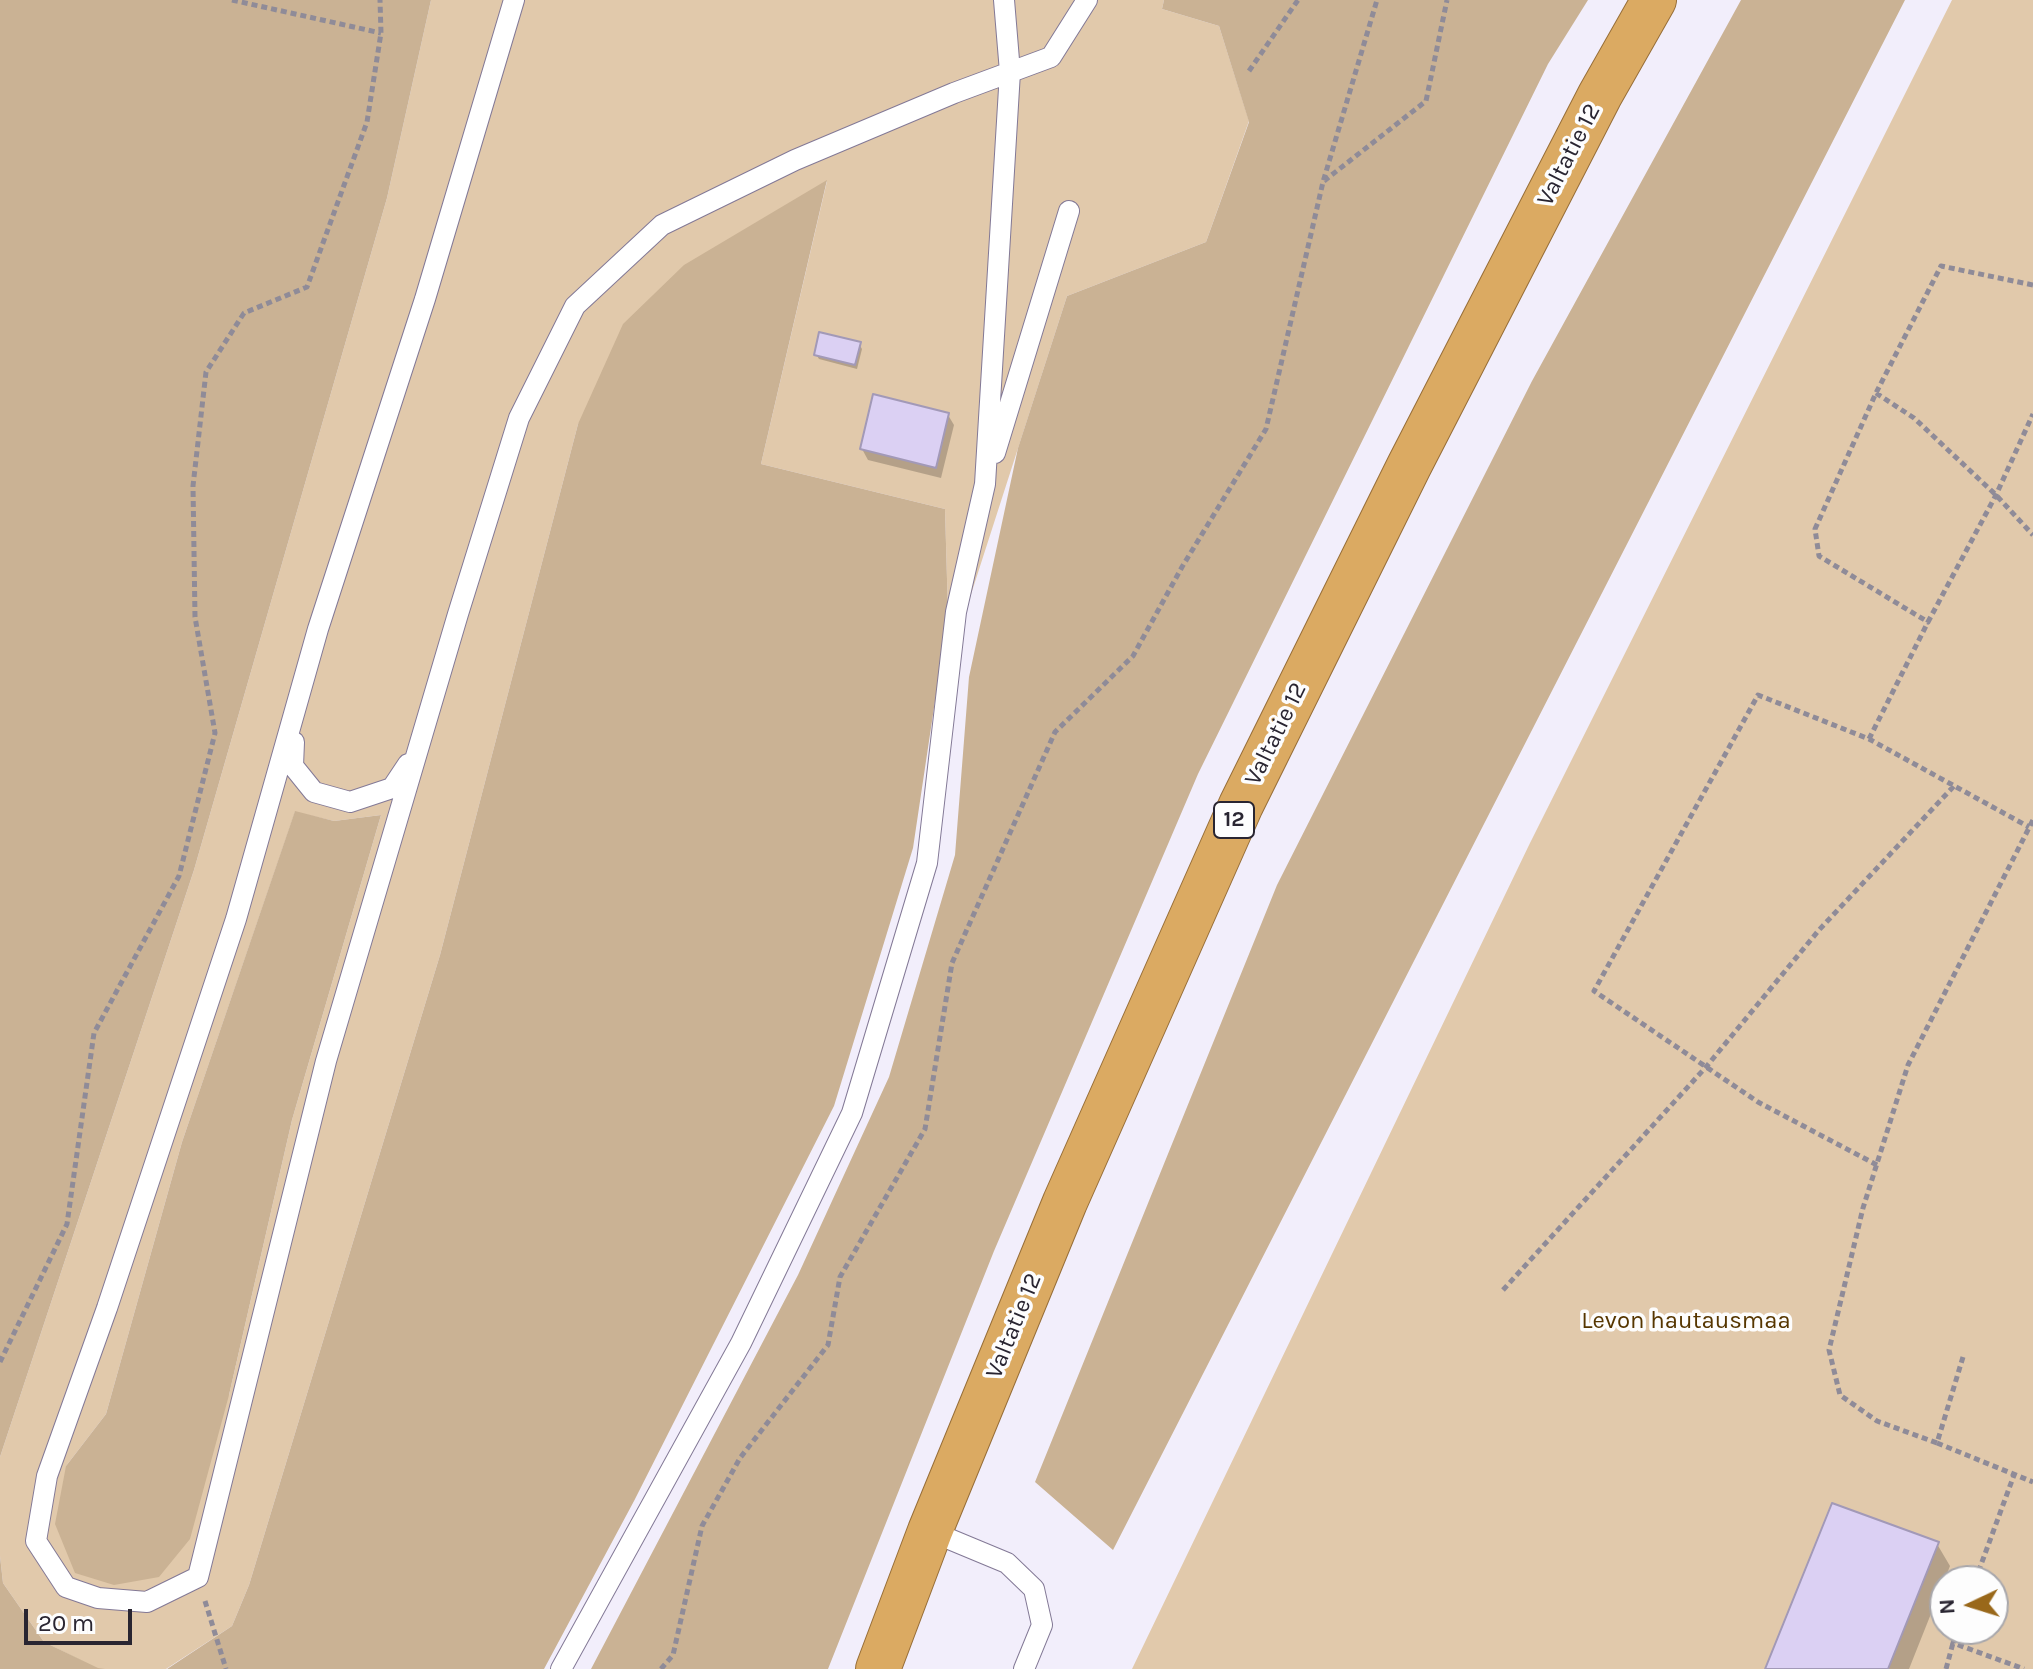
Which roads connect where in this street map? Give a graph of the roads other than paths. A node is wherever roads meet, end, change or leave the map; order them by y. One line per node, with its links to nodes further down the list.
1 (514, 0): 8 (lane)
2 (1004, 0): 5 (lane)
3 (1087, 0): 5 (lane)
4 (1654, 0): 10 (highway, Valtatie 12 / 12)
5 (1010, 72): 7 (lane); 9 (lane)
6 (1069, 211): 7 (lane)
7 (985, 484): 11 (lane)
8 (295, 710): 9 (lane); 9 (lane)
9 (419, 748)
10 (930, 1531): 12 (highway, Valtatie 12 / 12); 13 (lane)
11 (561, 1669)
12 (878, 1669)
13 (1024, 1669)

